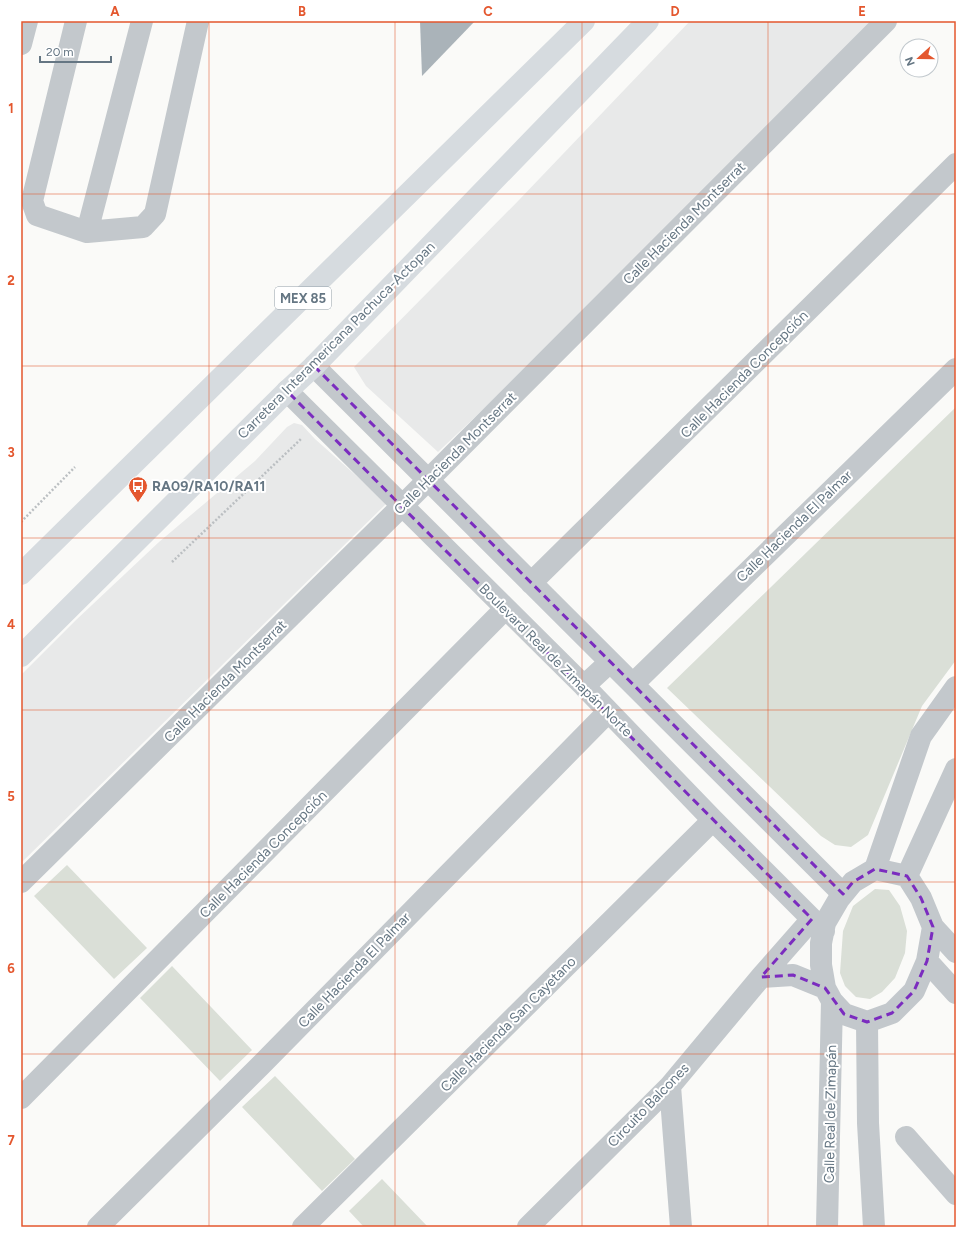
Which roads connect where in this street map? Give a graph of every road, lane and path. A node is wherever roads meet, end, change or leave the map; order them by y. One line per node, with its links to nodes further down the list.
1 (27, 21): 8 (street)
2 (76, 21): 10 (street)
3 (142, 21): 10 (street)
4 (198, 21): 10 (street)
5 (584, 21): 20 (main road, MEX 85)
6 (648, 21): 11 (main road, Carretera Interamericana Pachuca-Actopan)
7 (886, 21): 16 (street, Calle Hacienda Montserrat)
8 (21, 44)
9 (956, 164): 21 (street, Calle Hacienda Concepción)
10 (87, 232)
11 (314, 366): 13 (main road, Carretera Interamericana Pachuca-Actopan); 16 (street)
12 (956, 369): 25 (street, Calle Hacienda El Palmar)
13 (287, 390): 17 (street, Boulevard Real de Zimapán Norte); 23 (main road, Carretera Interamericana Pachuca-Actopan)
14 (290, 448): 19 (path)
15 (75, 467): 18 (path)
16 (428, 479): 17 (street, Calle Hacienda Montserrat); 21 (street)
17 (403, 505): 22 (street, Boulevard Real de Zimapán Norte); 33 (street, Calle Hacienda Montserrat)
18 (21, 522)
19 (172, 562)
20 (21, 574)
21 (531, 583): 24 (street)
22 (505, 609): 26 (street, Boulevard Real de Zimapán Norte); 44 (street, Calle Hacienda Concepción)
23 (21, 656)
24 (610, 662): 25 (street); 26 (street)
25 (633, 684): 34 (street)
26 (584, 686): 28 (street, Boulevard Real de Zimapán Norte)
27 (956, 687): 31 (street)
28 (608, 712): 30 (street, Boulevard Real de Zimapán Norte); 48 (street, Calle Hacienda El Palmar)
29 (955, 772): 32 (street)
30 (713, 820): 35 (street, Boulevard Real de Zimapán Norte); 49 (street, Calle Hacienda San Cayetano)
31 (874, 869): 32 (street); 34 (street)
32 (907, 876): 36 (street)
33 (21, 882)
34 (843, 894): 35 (street)
35 (818, 925): 39 (street, Circuito Balcones); 41 (street)
36 (933, 928): 37 (street); 38 (street)
37 (956, 952)
38 (927, 961): 40 (street); 42 (street)
39 (761, 977): 41 (street); 43 (street, Circuito Balcones)
40 (956, 993)
41 (828, 994): 42 (street); 51 (street, Calle Real de Zimapán)
42 (867, 1022): 52 (street)
43 (670, 1086): 47 (street, Circuito Balcones); 50 (street)
44 (21, 1098)
45 (906, 1137): 46 (street)
46 (956, 1194)
47 (532, 1225)
48 (98, 1227)
49 (303, 1227)
50 (681, 1227)
51 (827, 1227)
52 (874, 1227)

